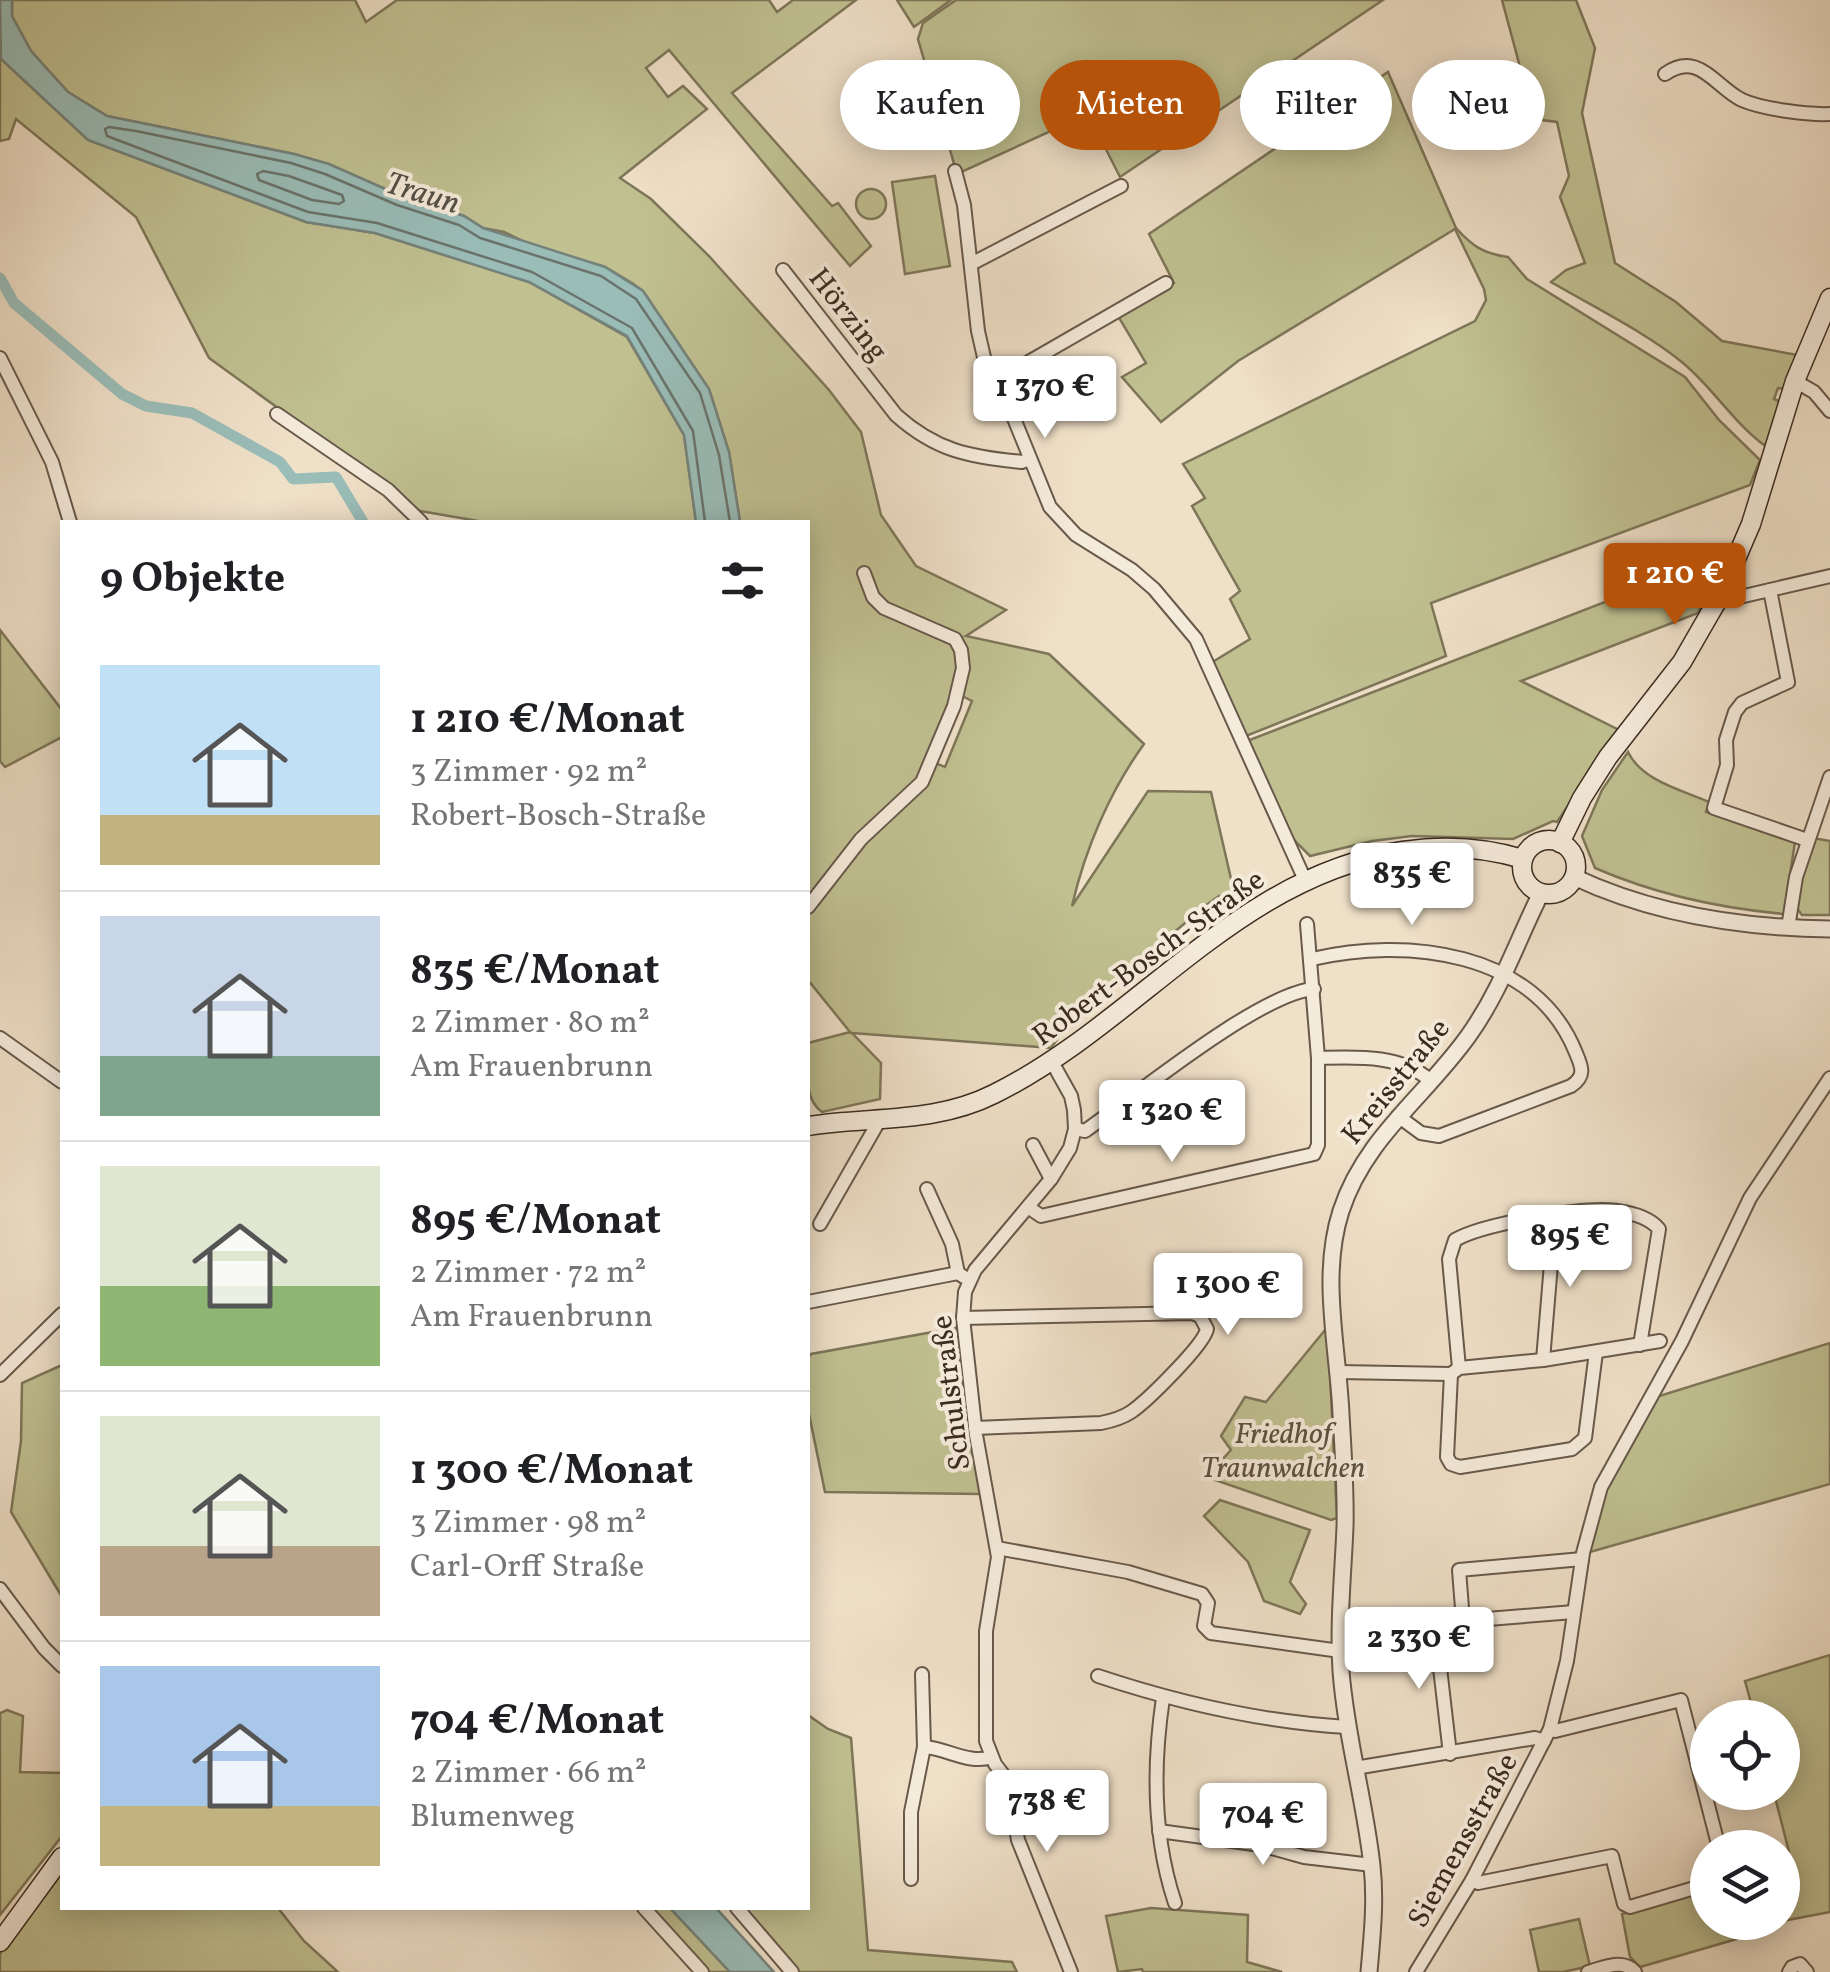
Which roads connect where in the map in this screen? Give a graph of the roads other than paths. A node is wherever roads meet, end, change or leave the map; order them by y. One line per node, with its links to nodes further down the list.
1 (1665, 74): 2 (street)
2 (1830, 114)
3 (955, 171): 5 (street)
4 (1120, 186): 5 (street)
5 (971, 264): 11 (street)
6 (783, 270): 14 (street, Hörzing)
7 (1166, 283): 11 (street)
8 (1830, 298): 10 (main road)
9 (0, 358): 15 (street)
10 (1795, 381): 12 (street); 20 (main road)
11 (994, 382): 14 (street)
12 (1830, 411)
13 (277, 414): 16 (street)
14 (1030, 459): 26 (street)
15 (69, 520)
16 (419, 520)
17 (864, 573): 28 (street)
18 (1830, 576): 19 (street)
19 (1770, 590): 20 (street); 22 (street)
20 (1720, 596): 23 (main road)
21 (1830, 777): 22 (street)
22 (1807, 840): 30 (street)
23 (1560, 843): 24 (main road); 25 (main road)
24 (1523, 859): 26 (main road, Robert-Bosch-Straße); 27 (main road)
25 (1574, 877): 27 (main road); 30 (street)
26 (1305, 880): 37 (main road, Robert-Bosch-Straße)
27 (1542, 893): 33 (street, Kreisstraße)
28 (810, 904)
29 (1307, 924): 32 (street)
30 (1788, 928): 31 (street)
31 (1830, 930)
32 (1312, 959): 33 (street); 34 (street)
33 (1505, 976): 40 (street, Kreisstraße); 41 (street)
34 (1314, 989): 36 (street); 44 (street)
35 (0, 1038): 39 (street)
36 (1318, 1058): 40 (street); 48 (street)
37 (1052, 1062): 42 (main road, Robert-Bosch-Straße); 44 (street)
38 (1830, 1078): 64 (street, Siemensstraße)
39 (60, 1081)
40 (1431, 1081): 41 (street, Kreisstraße)
41 (1398, 1116): 60 (street, Kreisstraße)
42 (879, 1121): 43 (main road, Robert-Bosch-Straße); 50 (street)
43 (810, 1126)
44 (1075, 1129): 46 (street, Schulstraße)
45 (1033, 1145): 46 (street)
46 (1051, 1179): 48 (street, Schulstraße)
47 (927, 1189): 51 (street)
48 (1028, 1207): 51 (street, Schulstraße)
49 (1555, 1216): 56 (street); 58 (street); 59 (street)
50 (820, 1224)
51 (964, 1277): 52 (street); 54 (street, Schulstraße)
52 (810, 1302)
53 (60, 1316): 61 (street)
54 (964, 1318): 62 (street, Schulstraße); 62 (street)
55 (1660, 1341): 56 (street)
56 (1640, 1344): 57 (street)
57 (1596, 1352): 58 (street); 59 (street)
58 (1543, 1360): 59 (street)
59 (1455, 1370): 60 (street)
60 (1339, 1372): 69 (street, Kreisstraße)
61 (0, 1376)
62 (976, 1428): 63 (street, Schulstraße)
63 (997, 1548): 69 (street); 78 (street, Schulstraße)
64 (1582, 1560): 66 (street, Siemensstraße); 67 (street)
65 (0, 1589): 70 (street)
66 (1574, 1612): 67 (street); 75 (street, Siemensstraße)
67 (1463, 1621): 68 (street)
68 (1435, 1625): 69 (street); 77 (street)
69 (1340, 1644): 74 (street, Kreisstraße)
70 (60, 1664)
71 (922, 1674): 76 (street)
72 (1098, 1676): 73 (street)
73 (1163, 1698): 74 (street); 81 (street)
74 (1348, 1726): 79 (street, Kreisstraße)
75 (1547, 1735): 77 (street); 80 (street); 85 (street, Siemensstraße)
76 (924, 1746): 78 (street); 84 (street)
77 (1450, 1754): 79 (street)
78 (991, 1758): 93 (street, Schulstraße)
79 (1354, 1768): 83 (street, Kreisstraße)
80 (1714, 1830)
81 (1159, 1831): 83 (street); 87 (street)
82 (60, 1860): 90 (main road)
83 (1372, 1865): 94 (street, Kreisstraße)
84 (911, 1880)
85 (1472, 1880): 86 (street); 95 (street, Siemensstraße)
86 (1690, 1890)
87 (1175, 1903)
88 (646, 1910): 91 (street)
89 (739, 1910): 92 (street)
90 (0, 1942)
91 (702, 1972)
92 (792, 1972)
93 (1071, 1972)
94 (1370, 1972)
95 (1416, 1972)
96 (1588, 1972): 97 (street)
97 (1635, 1972)
98 (1789, 1972): 99 (street)
99 (1807, 1972)

